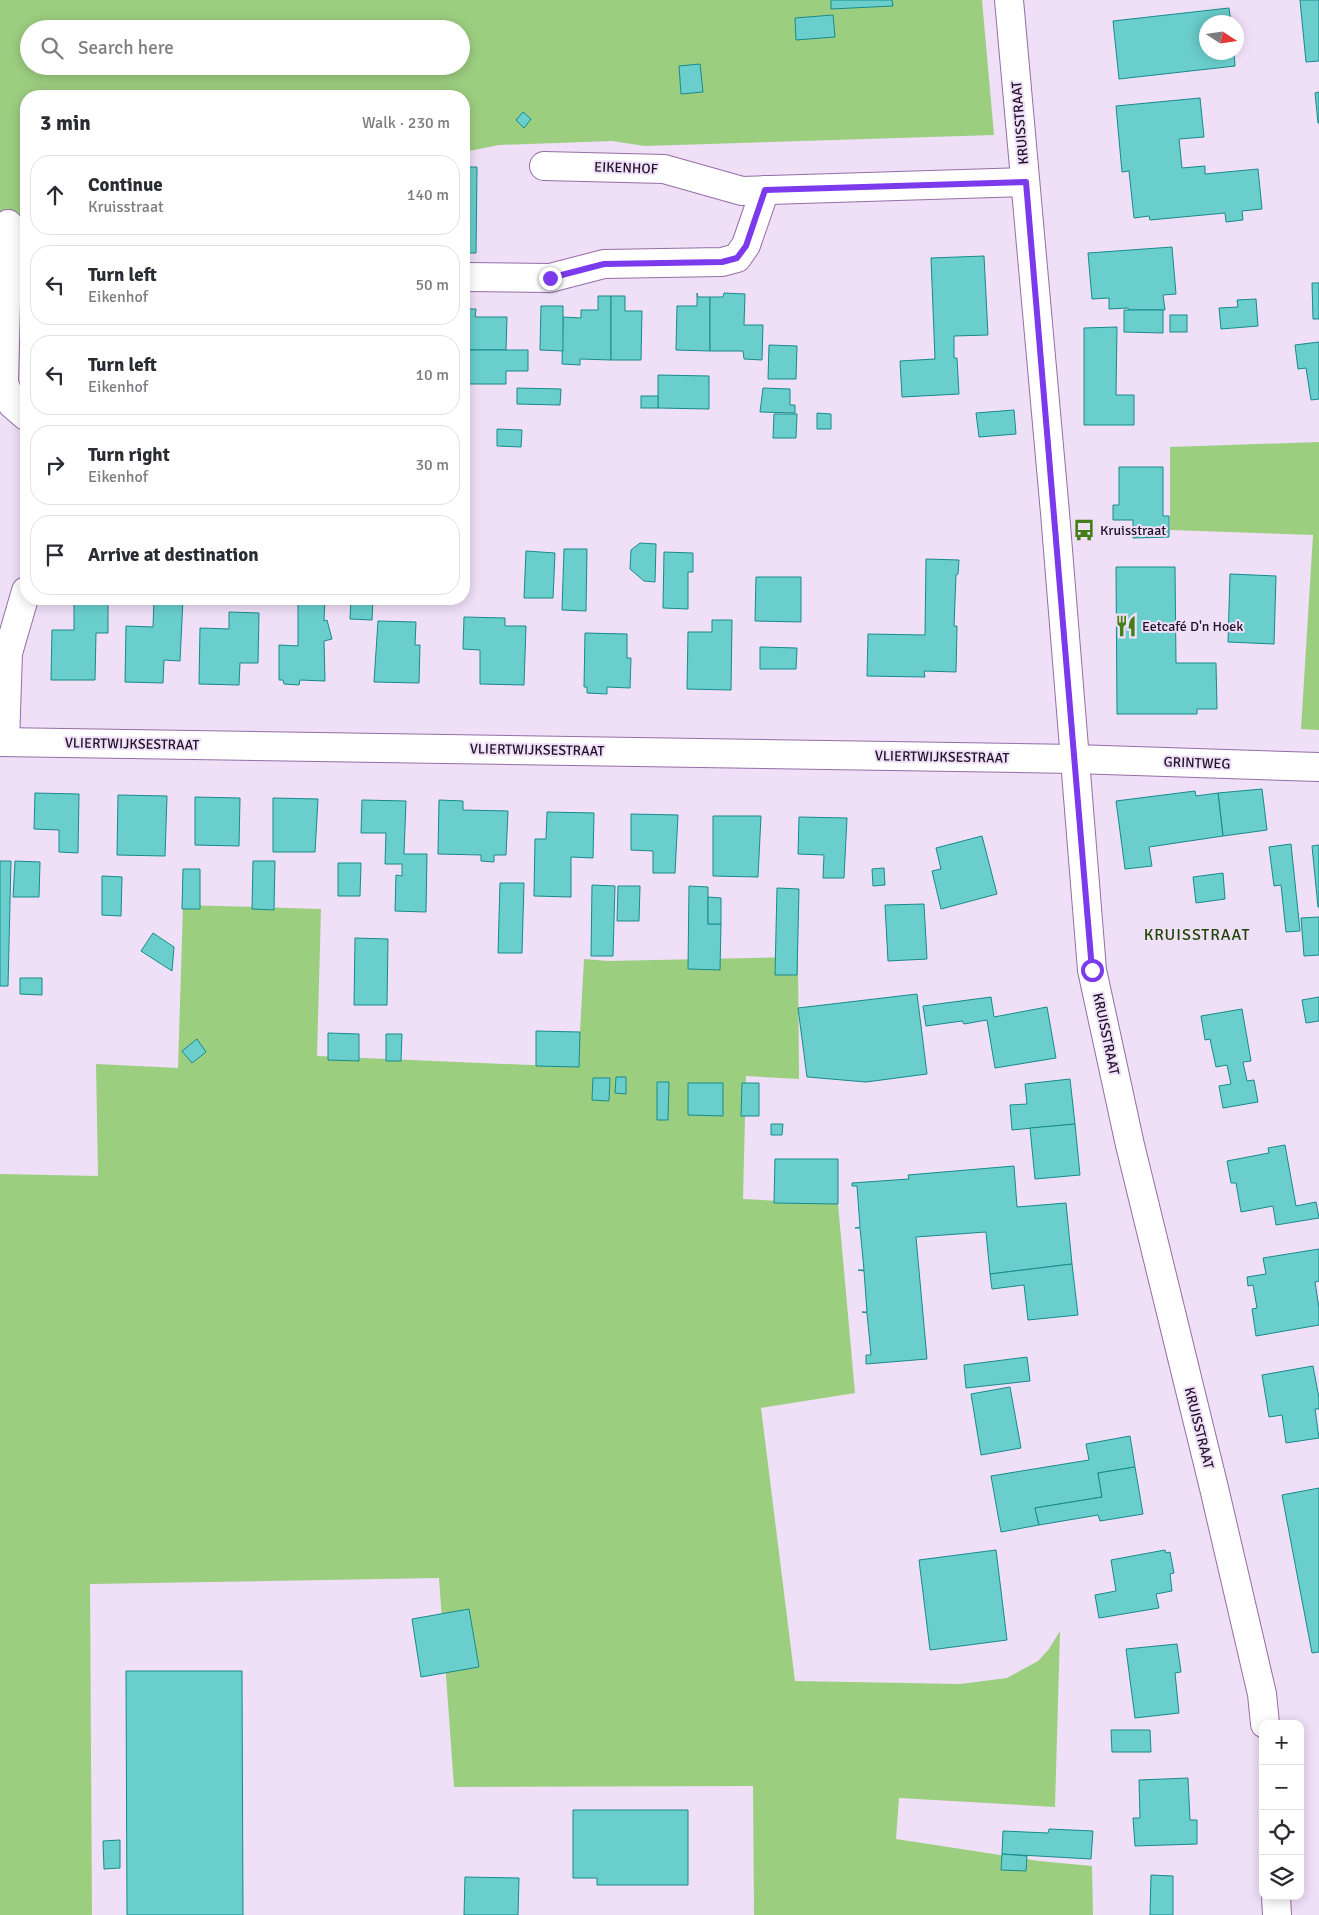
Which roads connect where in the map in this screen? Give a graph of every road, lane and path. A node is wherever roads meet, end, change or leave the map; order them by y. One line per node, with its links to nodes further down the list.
1 (1009, 0): 3 (street, KRUISSTRAAT)
2 (544, 166): 4 (street, EIKENHOF)
3 (1026, 182): 4 (street, EIKENHOF); 10 (street, KRUISSTRAAT)
4 (765, 190): 6 (street)
5 (8, 224): 7 (street)
6 (470, 277)
7 (20, 411)
8 (22, 605): 9 (street)
9 (2, 742): 10 (street, VLIERTWIJKSESTRAAT)
10 (1074, 759): 11 (street, GRINTWEG); 12 (street, KRUISSTRAAT)
11 (1319, 767)
12 (1265, 1720)
13 (1276, 1900): 14 (street)
14 (1277, 1915)

